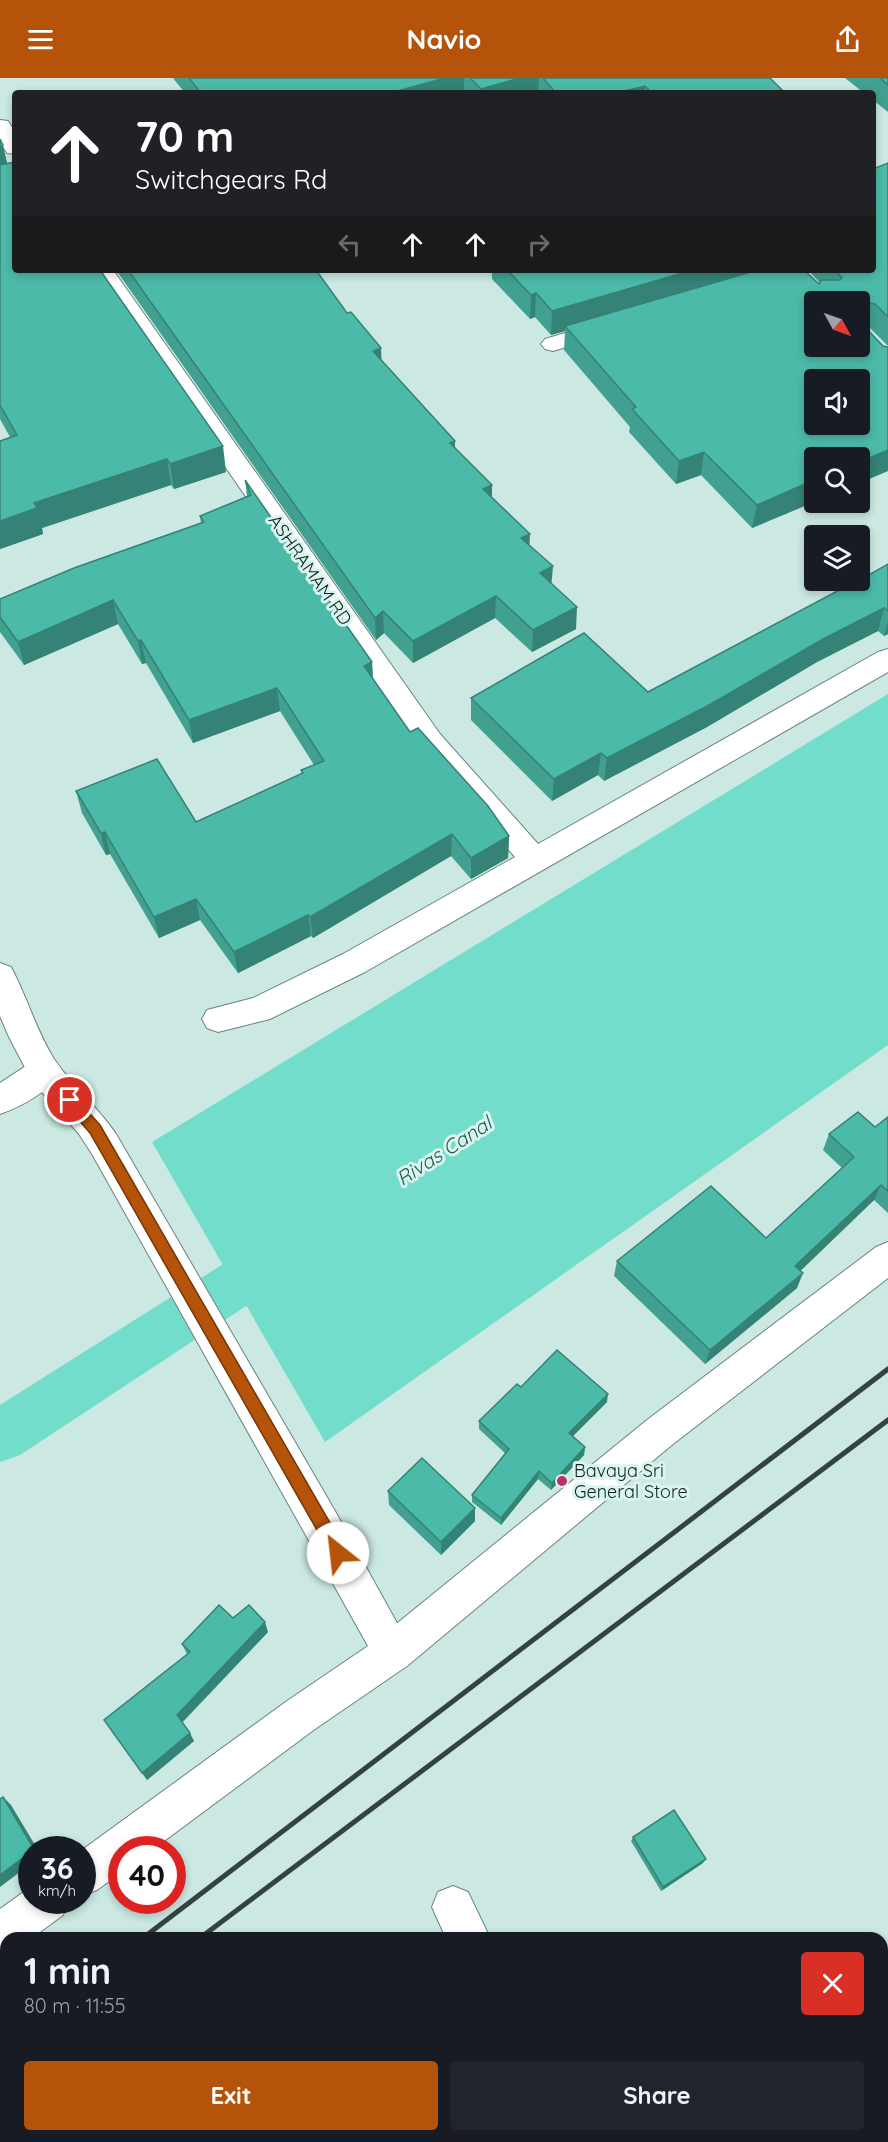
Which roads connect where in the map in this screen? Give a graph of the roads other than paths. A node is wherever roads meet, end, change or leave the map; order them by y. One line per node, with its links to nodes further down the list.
1 (0, 126): 2 (street)
2 (12, 144)
3 (103, 273): 7 (street, ASHRAMAM RD)
4 (633, 320): 5 (street)
5 (553, 344)
6 (888, 659): 7 (street)
7 (534, 859): 9 (street)
8 (0, 976): 10 (street)
9 (218, 1019)
10 (45, 1072): 11 (street); 13 (street)
11 (0, 1100)
12 (888, 1258): 13 (street)
13 (393, 1652): 14 (street)
14 (96, 1865)
15 (29, 1914): 16 (street)
16 (4, 1932)

